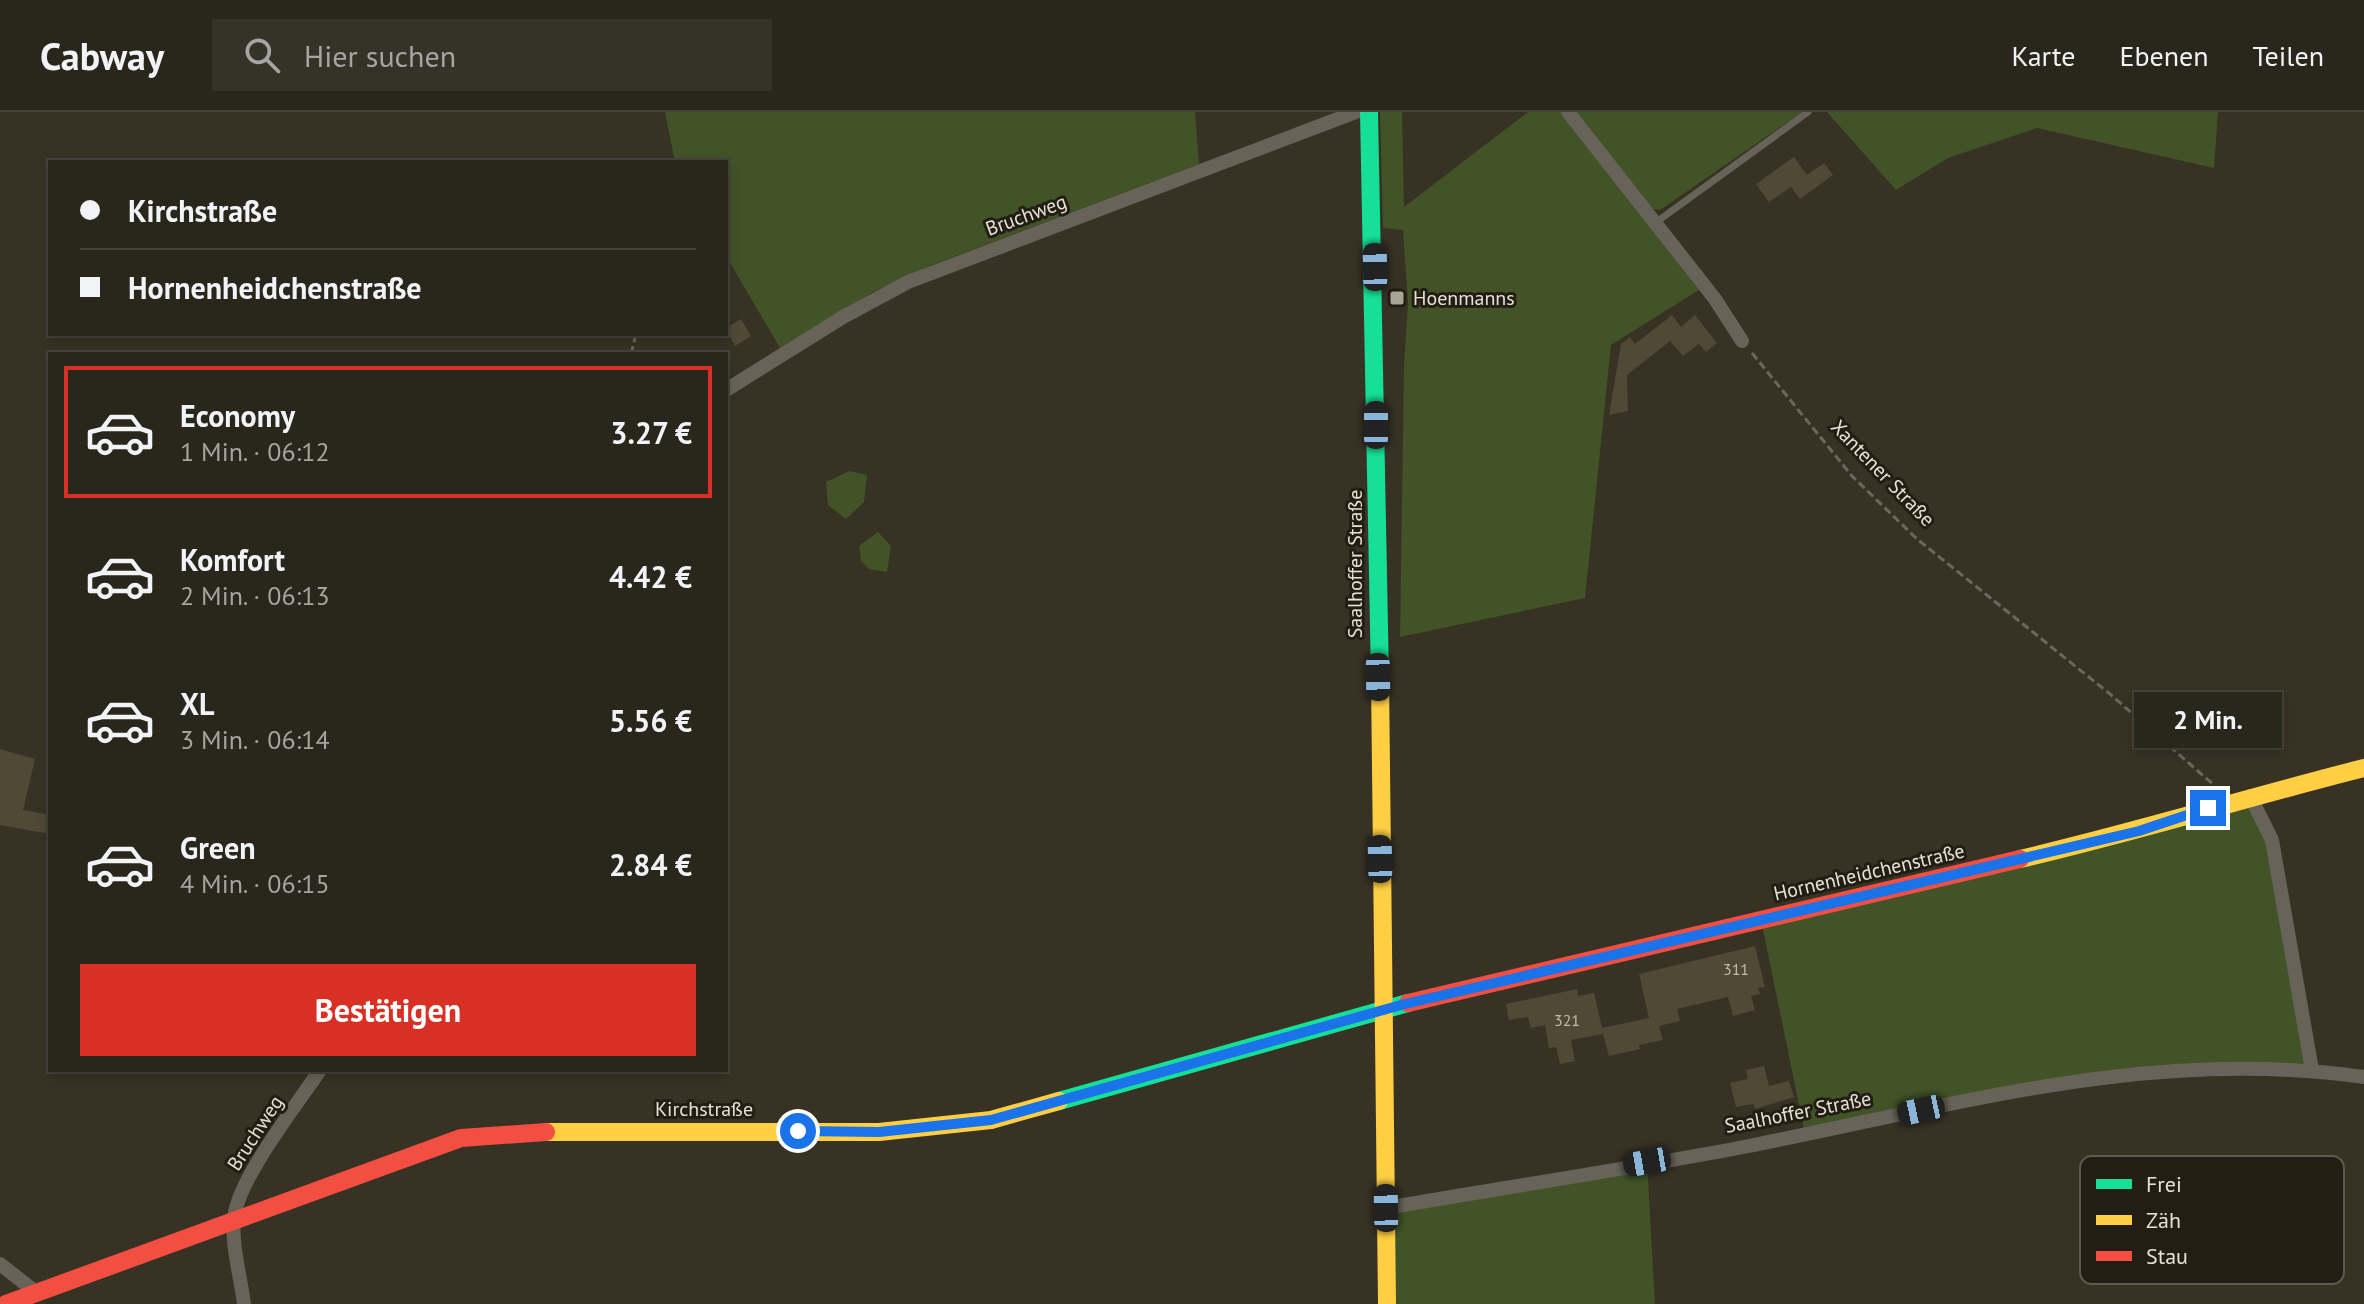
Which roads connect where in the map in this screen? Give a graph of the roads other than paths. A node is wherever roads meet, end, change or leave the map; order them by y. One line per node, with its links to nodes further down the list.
1 (1356, 112): 7 (street, Bruchweg)
2 (1369, 112): 10 (street, Saalhoffer Straße)
3 (1568, 112): 5 (street)
4 (1808, 112): 5 (lane)
5 (1655, 223): 6 (street)
6 (1742, 341)
7 (728, 389)
8 (2364, 768): 9 (street, Hornenheidchenstraße)
9 (2240, 798): 10 (street, Hornenheidchenstraße); 11 (street)
10 (1383, 1011): 14 (street, Saalhoffer Straße); 15 (street, Kirchstraße)
11 (2312, 1070): 13 (street, Saalhoffer Straße); 14 (street, Saalhoffer Straße)
12 (319, 1072): 15 (street, Bruchweg)
13 (2364, 1077)
14 (1386, 1208): 20 (street, Saalhoffer Straße)
15 (233, 1221): 17 (street, Kirchstraße); 19 (street)
16 (0, 1264): 17 (street)
17 (37, 1293): 18 (street, Kirchstraße)
18 (6, 1304)
19 (244, 1304)
20 (1387, 1304)

